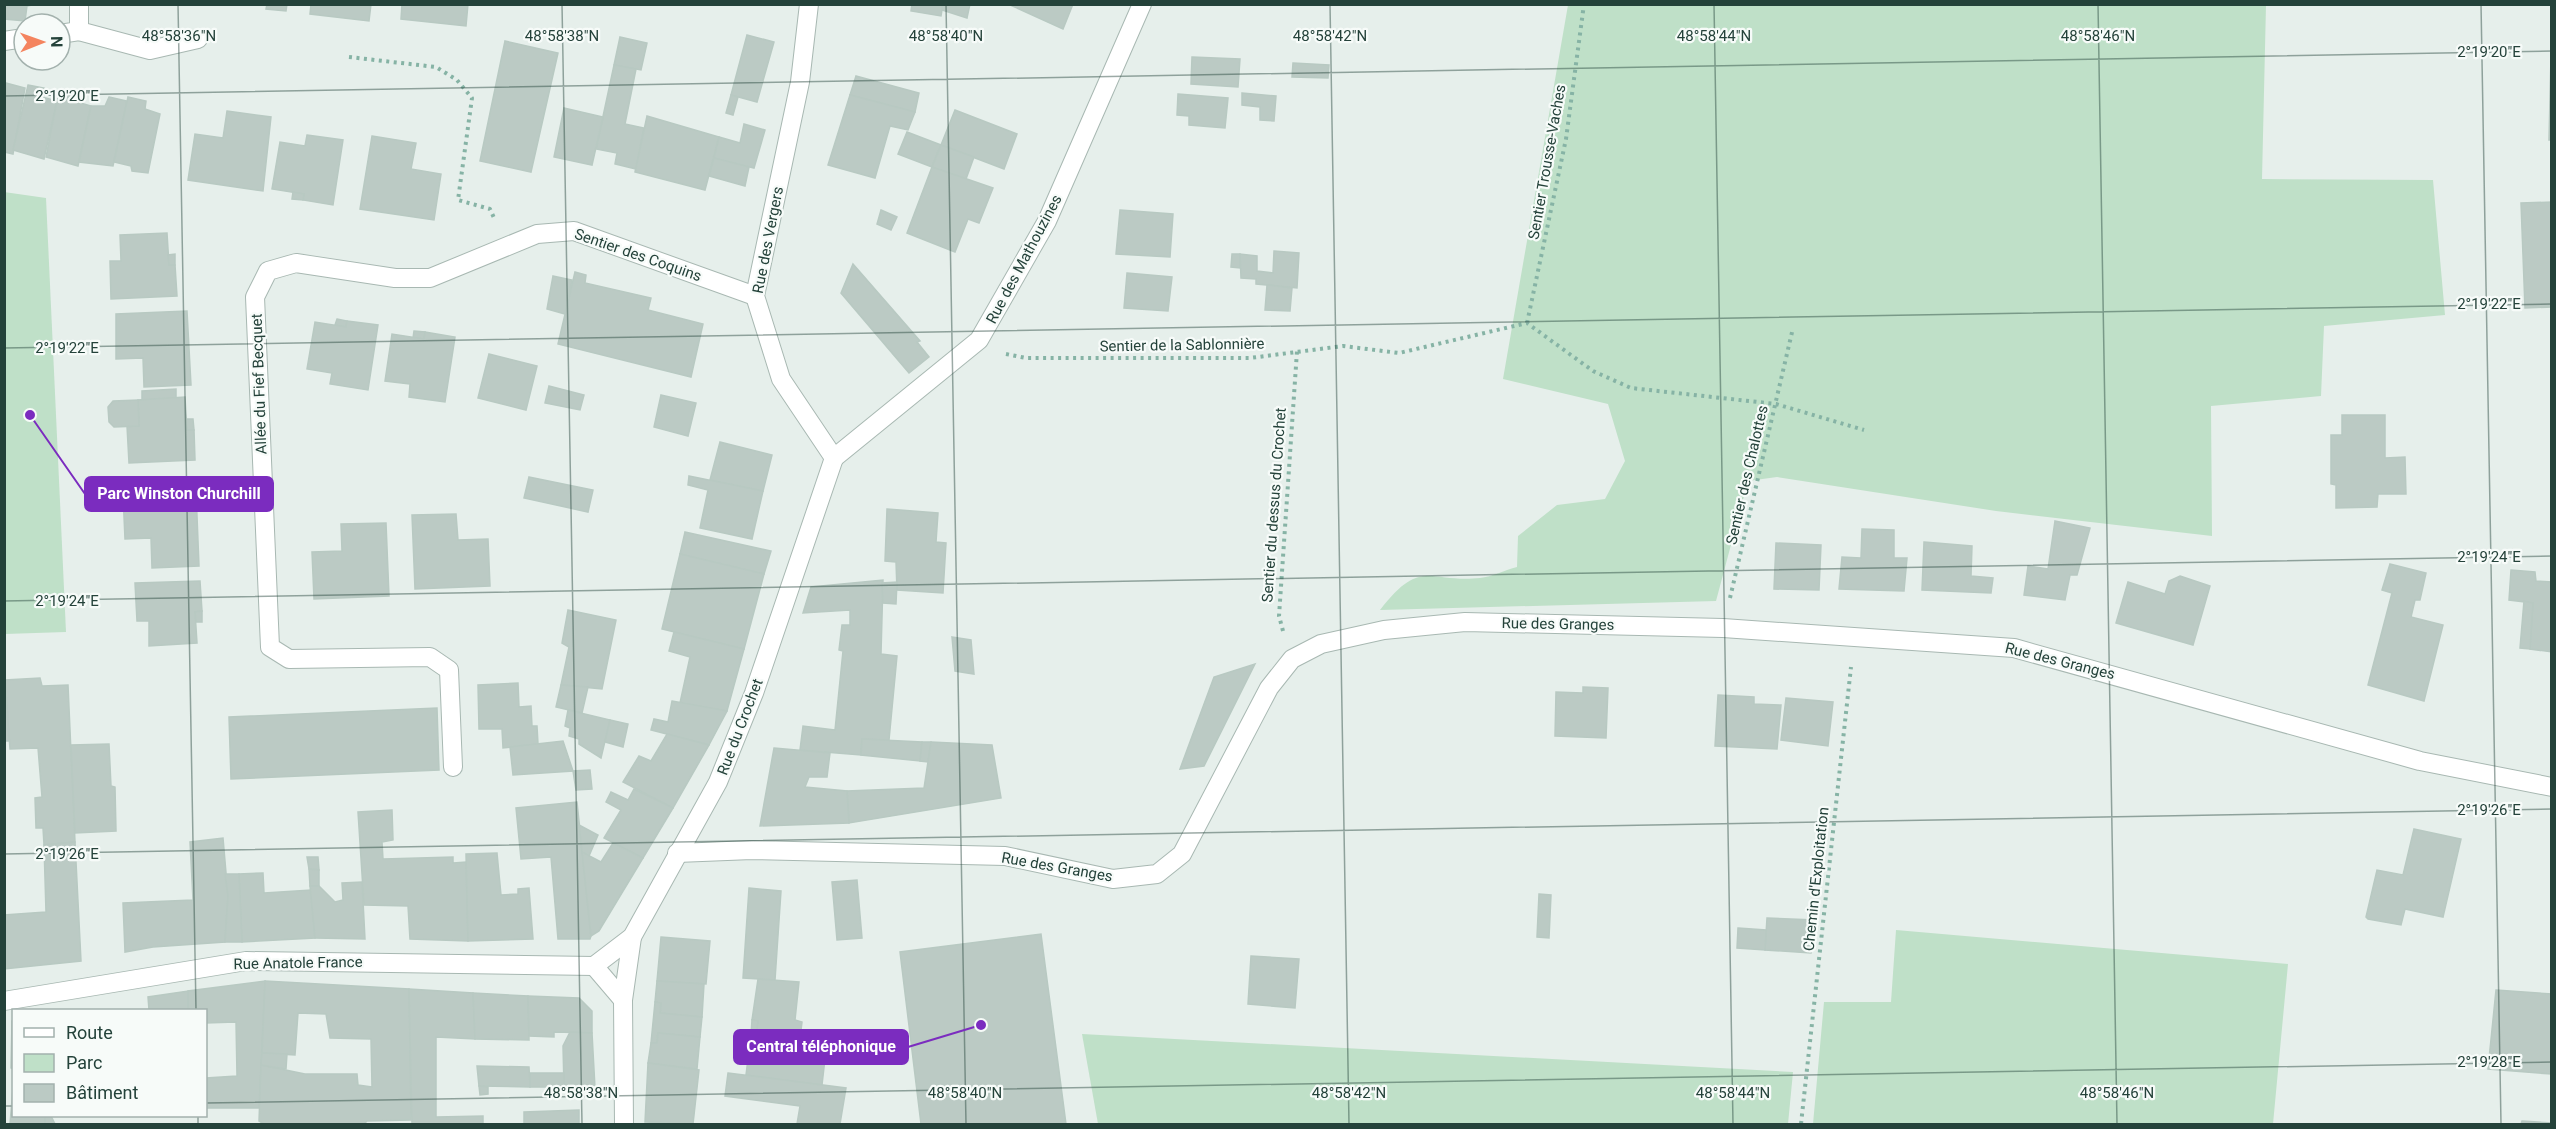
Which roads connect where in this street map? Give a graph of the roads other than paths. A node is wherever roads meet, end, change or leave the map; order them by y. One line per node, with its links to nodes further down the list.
1 (79, 4): 4 (street)
2 (809, 4): 8 (street, Rue des Vergers)
3 (1142, 4): 9 (street, Rue des Mathouzines)
4 (80, 31): 5 (street); 6 (street)
5 (72, 32)
6 (198, 39)
7 (508, 244): 8 (street, Sentier des Coquins); 10 (street, Allée du Fief Becquet)
8 (755, 296): 9 (street, Rue des Vergers)
9 (834, 458): 12 (street, Rue du Crochet)
10 (453, 767)
11 (2552, 787): 12 (street, Rue des Granges)
12 (677, 853): 13 (street, Rue du Crochet)
13 (632, 937): 14 (street, Rue du Crochet); 15 (street)
14 (594, 966): 15 (street); 16 (street, Rue Anatole France)
15 (623, 1000): 17 (street)
16 (4, 1001)
17 (624, 1125)

